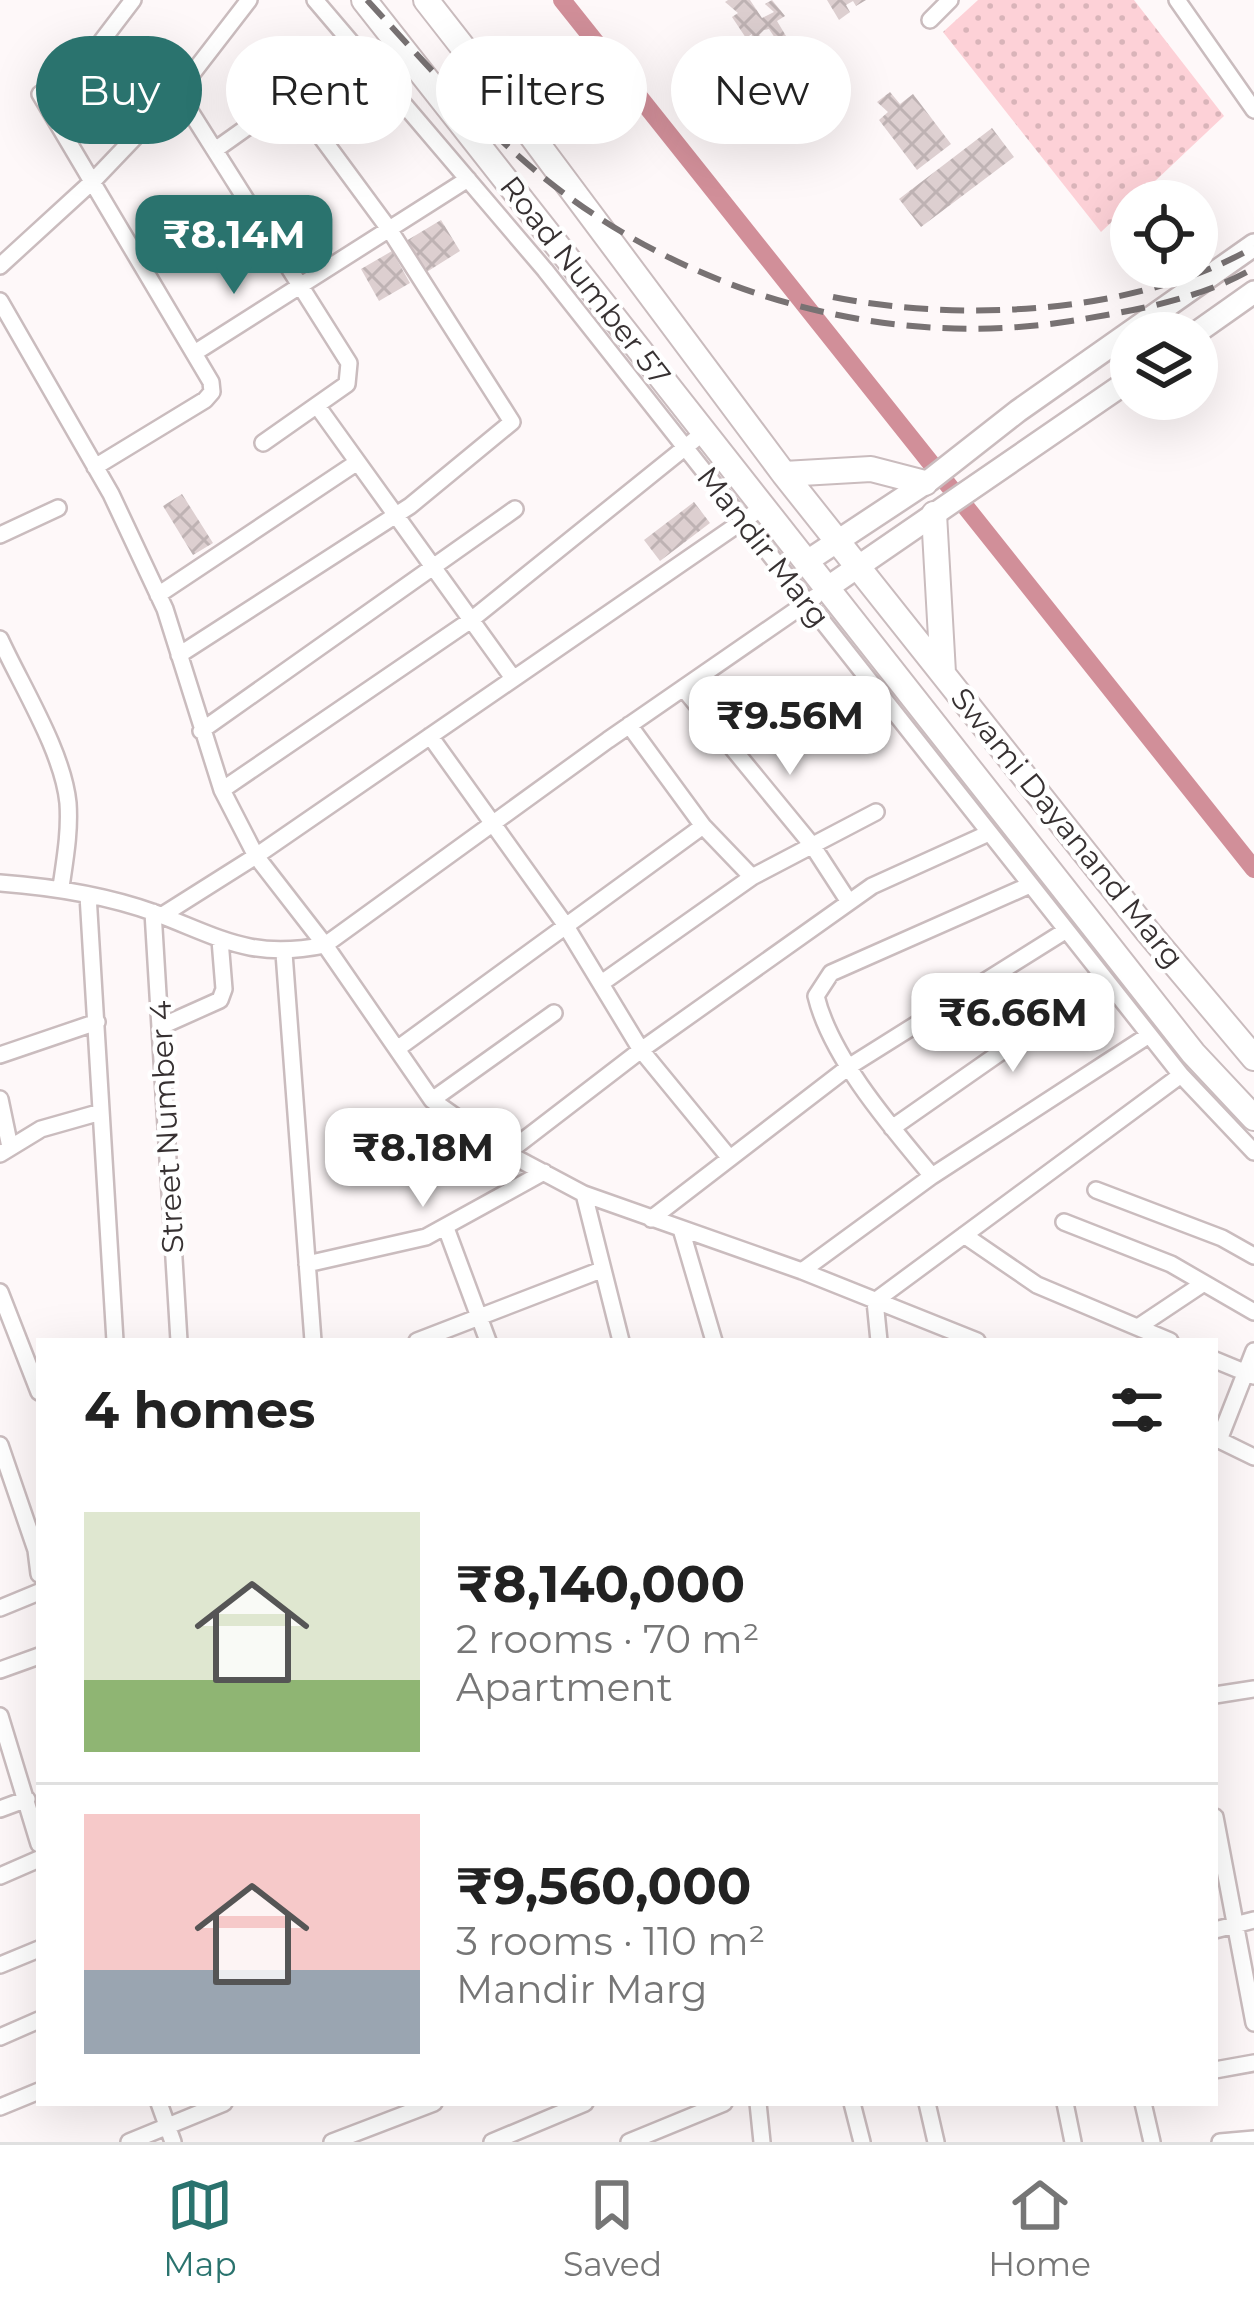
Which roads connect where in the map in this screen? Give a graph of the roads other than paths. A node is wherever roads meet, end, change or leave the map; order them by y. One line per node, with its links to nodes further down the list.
1 (133, 0): 9 (street)
2 (249, 0): 10 (street)
3 (315, 0): 16 (street, Mandir Marg)
4 (364, 0): 28 (main road, Road Number 57)
5 (426, 0): 32 (main road, Road Number 57)
6 (950, 0): 8 (street)
7 (1177, 0): 11 (street)
8 (930, 20)
9 (106, 36)
10 (202, 61)
11 (1254, 110)
12 (202, 130): 15 (street)
13 (72, 144): 17 (street)
14 (128, 144): 17 (street)
15 (215, 151): 18 (street); 21 (street)
16 (468, 179): 18 (street); 28 (street, Mandir Marg)
17 (94, 180): 20 (street); 25 (street)
18 (389, 229): 21 (street); 38 (street)
19 (1254, 245): 33 (main road)
20 (0, 266)
21 (300, 285): 25 (street); 27 (street)
22 (1254, 292): 24 (main road)
23 (0, 301): 31 (street)
24 (1218, 317)
25 (196, 352): 31 (street)
26 (1110, 394): 37 (main road)
27 (318, 407): 29 (street); 30 (street)
28 (694, 441): 36 (main road, Road Number 57); 46 (street)
29 (263, 443)
30 (356, 463): 38 (street); 44 (street)
31 (95, 467): 44 (street)
32 (784, 474): 33 (main road); 40 (main road, Road Number 57)
33 (927, 482): 40 (main road)
34 (58, 508): 39 (street)
35 (514, 509): 43 (street)
36 (753, 514): 41 (main road, Road Number 57); 45 (street, Mandir Marg); 50 (street)
37 (934, 514): 42 (main road); 49 (main road)
38 (394, 516): 43 (street); 48 (street)
39 (0, 535)
40 (837, 541): 41 (main road); 42 (main road, Swami Dayanand Marg)
41 (806, 562): 45 (main road, Swami Dayanand Marg)
42 (858, 567): 45 (main road); 49 (main road, Swami Dayanand Marg)
43 (433, 568): 46 (street); 53 (street)
44 (158, 595): 48 (street)
45 (817, 596): 51 (street); 59 (street, Mandir Marg); 89 (main road, Swami Dayanand Marg)
46 (470, 620): 50 (street); 55 (street)
47 (0, 639): 65 (street)
48 (179, 655): 53 (street)
49 (943, 674): 83 (main road, Swami Dayanand Marg)
50 (513, 678): 54 (street)
51 (682, 688): 52 (street); 60 (street)
52 (629, 725): 57 (street); 58 (street)
53 (200, 731): 55 (street)
54 (430, 736): 57 (street); 61 (street)
55 (222, 790): 61 (street)
56 (876, 812): 60 (street)
57 (493, 823): 69 (street); 72 (street)
58 (703, 826): 62 (street); 69 (street)
59 (989, 833): 64 (street, Mandir Marg); 67 (street)
60 (812, 845): 62 (street); 67 (street)
61 (256, 856): 68 (street); 72 (street)
62 (752, 878): 74 (street)
63 (0, 883): 65 (street)
64 (1030, 885): 70 (street, Mandir Marg); 84 (street)
65 (62, 887): 66 (street)
66 (88, 895): 68 (street); 77 (street)
67 (849, 902): 81 (street)
68 (157, 914): 71 (street); 78 (street, Street Number 4)
69 (565, 923): 74 (street); 80 (street)
70 (1065, 932): 75 (street, Mandir Marg); 84 (street)
71 (220, 940): 73 (street); 78 (street)
72 (325, 945): 73 (street); 80 (street)
73 (284, 953): 105 (street)
74 (603, 982): 81 (street)
75 (1111, 987): 79 (street, Mandir Marg); 90 (street)
76 (554, 1013): 87 (street)
77 (98, 1022): 82 (street); 88 (street)
78 (162, 1026): 115 (street, Street Number 4)
79 (1149, 1035): 85 (street, Mandir Marg); 96 (street)
80 (397, 1049): 87 (street)
81 (641, 1050): 93 (street); 94 (street)
82 (0, 1055)
83 (1254, 1058)
84 (850, 1066): 90 (street); 94 (street)
85 (1181, 1075): 92 (street, Mandir Marg); 103 (street)
86 (0, 1099): 91 (street)
87 (432, 1100): 93 (street)
88 (100, 1112): 91 (street); 114 (street)
89 (1254, 1118)
90 (892, 1128): 96 (street)
91 (5, 1150)
92 (1254, 1152)
93 (508, 1153): 95 (street)
94 (728, 1156): 99 (street)
95 (544, 1172): 98 (street); 101 (street)
96 (932, 1176): 107 (street)
97 (1096, 1190): 104 (street)
98 (584, 1195): 99 (street); 106 (street)
99 (651, 1219): 102 (street)
100 (1064, 1222): 108 (street)
101 (446, 1228): 105 (street); 112 (street)
102 (681, 1229): 107 (street); 120 (street)
103 (964, 1235): 110 (street); 113 (street)
104 (1254, 1256)
105 (307, 1264): 116 (street)
106 (601, 1270): 112 (street); 119 (street)
107 (802, 1271): 110 (street)
108 (1204, 1283): 111 (street); 113 (street)
109 (0, 1292): 127 (street)
110 (875, 1301): 121 (street); 122 (street)
111 (1254, 1312)
112 (481, 1318): 117 (street); 118 (street)
113 (1138, 1327): 123 (street)
114 (116, 1338)
115 (179, 1338)
116 (314, 1338)
117 (425, 1338)
118 (487, 1338)
119 (620, 1338)
120 (713, 1338)
121 (879, 1338)
122 (969, 1338)
123 (1163, 1338)
124 (1254, 1351): 126 (street)
125 (1218, 1361): 126 (street)
126 (1251, 1375): 128 (street)
127 (36, 1385)
128 (1218, 1437)
129 (1218, 1439): 131 (street)
130 (0, 1445): 132 (street)
131 (1254, 1457)
132 (36, 1550)
133 (36, 1593): 134 (street)
134 (0, 1608)
135 (36, 1657): 136 (street)
136 (0, 1670)
137 (1254, 1689): 138 (street)
138 (1218, 1695)
139 (0, 1716): 140 (street)
140 (3, 1742): 141 (street)
141 (27, 1799): 142 (street); 143 (street)
142 (0, 1809)
143 (36, 1833)
144 (1218, 1835): 148 (street)
145 (36, 1860): 146 (street)
146 (0, 1876)
147 (1254, 1920): 148 (street)
148 (1233, 1925): 149 (street); 153 (street)
149 (1218, 1929)
150 (36, 1950): 151 (street)
151 (0, 1966)
152 (36, 2021): 154 (street)
153 (1254, 2023)
154 (0, 2037)
155 (1254, 2063): 156 (street)
156 (1218, 2069)
157 (36, 2092): 167 (street)
158 (219, 2106): 168 (street)
159 (426, 2106): 171 (street)
160 (578, 2106): 172 (street)
161 (717, 2106): 173 (street)
162 (758, 2106): 174 (street)
163 (854, 2106): 175 (street)
164 (928, 2106): 176 (street)
165 (1066, 2106): 177 (street)
166 (1144, 2106): 178 (street)
167 (0, 2107)
168 (170, 2134): 170 (street)
169 (1254, 2139): 179 (street)
170 (129, 2142)
171 (332, 2142)
172 (491, 2142)
173 (629, 2142)
174 (762, 2142)
175 (862, 2142)
176 (936, 2142)
177 (1073, 2142)
178 (1152, 2142)
179 (1220, 2142)

